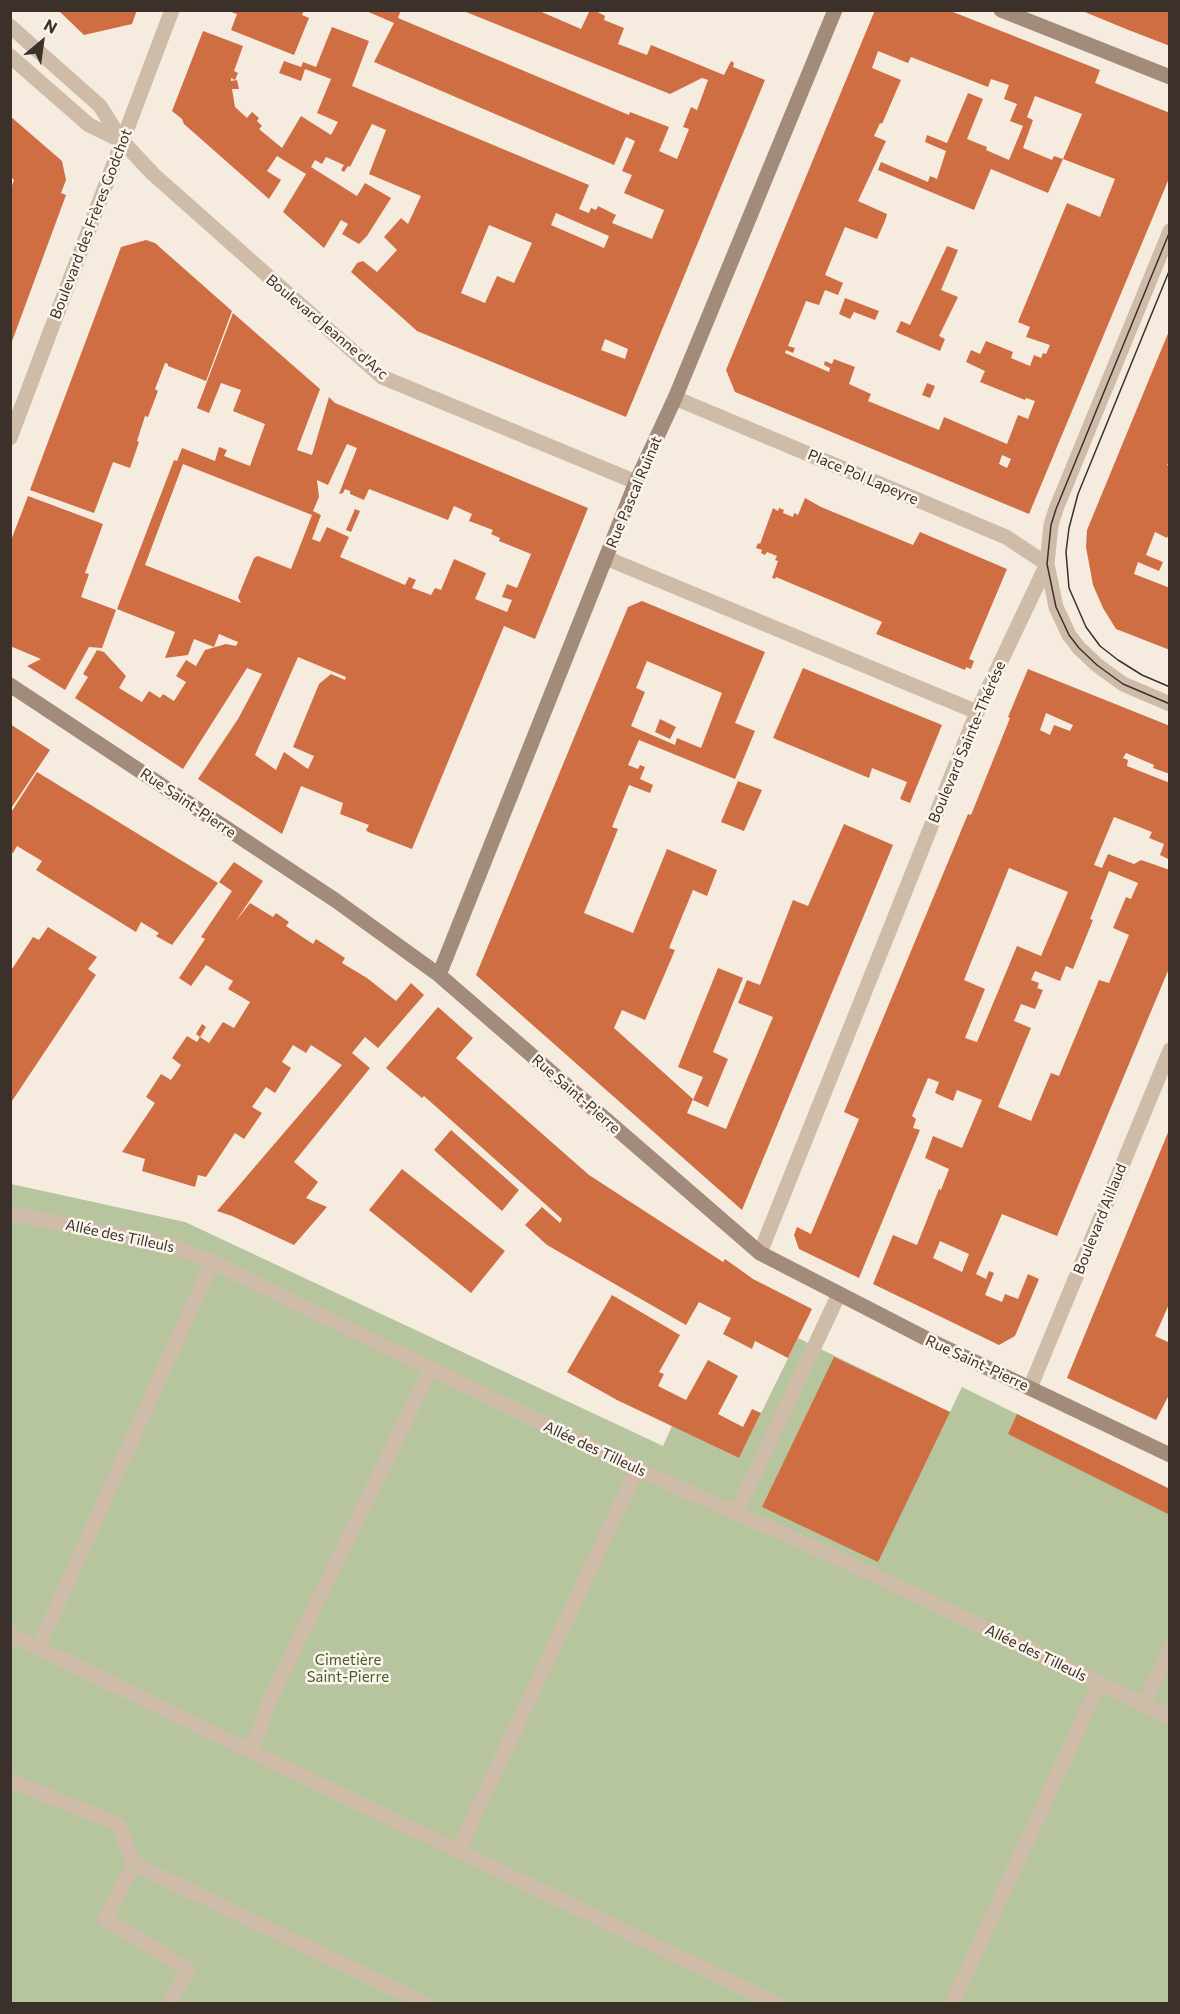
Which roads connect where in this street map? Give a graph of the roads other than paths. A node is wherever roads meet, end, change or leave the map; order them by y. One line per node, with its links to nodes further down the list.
1 (172, 10): 7 (street, Boulevard des Frères Godchot)
2 (835, 10): 9 (main road, Rue Pascal Ruinat)
3 (1001, 10): 6 (main road)
4 (10, 26): 7 (street, Boulevard Jeanne d'Arc)
5 (10, 56): 7 (street, Boulevard Jeanne d'Arc)
6 (1170, 77)
7 (122, 141): 10 (street, Boulevard des Frères Godchot); 11 (street, Boulevard Jeanne d'Arc)
8 (1170, 231): 13 (street, Boulevard Sainte-Thérése)
9 (675, 398): 11 (main road, Rue Pascal Ruinat); 13 (street, Place Pol Lapeyre)
10 (10, 438)
11 (636, 482): 12 (main road, Rue Pascal Ruinat)
12 (606, 558): 16 (street); 17 (main road, Rue Pascal Ruinat)
13 (1047, 564): 15 (street); 16 (street, Boulevard Sainte-Thérése)
14 (10, 685): 17 (main road, Rue Saint-Pierre)
15 (1170, 704)
16 (977, 712): 20 (street, Boulevard Sainte-Thérése)
17 (439, 975): 20 (main road, Rue Saint-Pierre)
18 (1170, 1050): 24 (street, Boulevard Aillaud)
19 (10, 1214): 21 (street, Allée des Tilleuls)
20 (760, 1253): 22 (main road, Rue Saint-Pierre)
21 (212, 1262): 23 (street, Allée des Tilleuls); 29 (street)
22 (838, 1294): 24 (main road, Rue Saint-Pierre); 27 (street)
23 (430, 1370): 26 (street, Allée des Tilleuls); 34 (street)
24 (1030, 1389): 25 (main road, Rue Saint-Pierre)
25 (1170, 1455)
26 (637, 1469): 27 (street, Allée des Tilleuls); 36 (street)
27 (736, 1513): 31 (street, Allée des Tilleuls)
28 (10, 1634): 29 (street)
29 (38, 1648): 34 (street)
30 (1170, 1649): 32 (street)
31 (1099, 1684): 32 (street, Allée des Tilleuls); 41 (street)
32 (1143, 1705): 33 (street, Allée des Tilleuls)
33 (1170, 1717)
34 (246, 1749): 36 (street)
35 (10, 1780): 37 (street)
36 (458, 1851): 40 (street)
37 (134, 1864): 38 (street); 39 (street)
38 (169, 2004)
39 (426, 2004)
40 (777, 2004)
41 (952, 2004)

